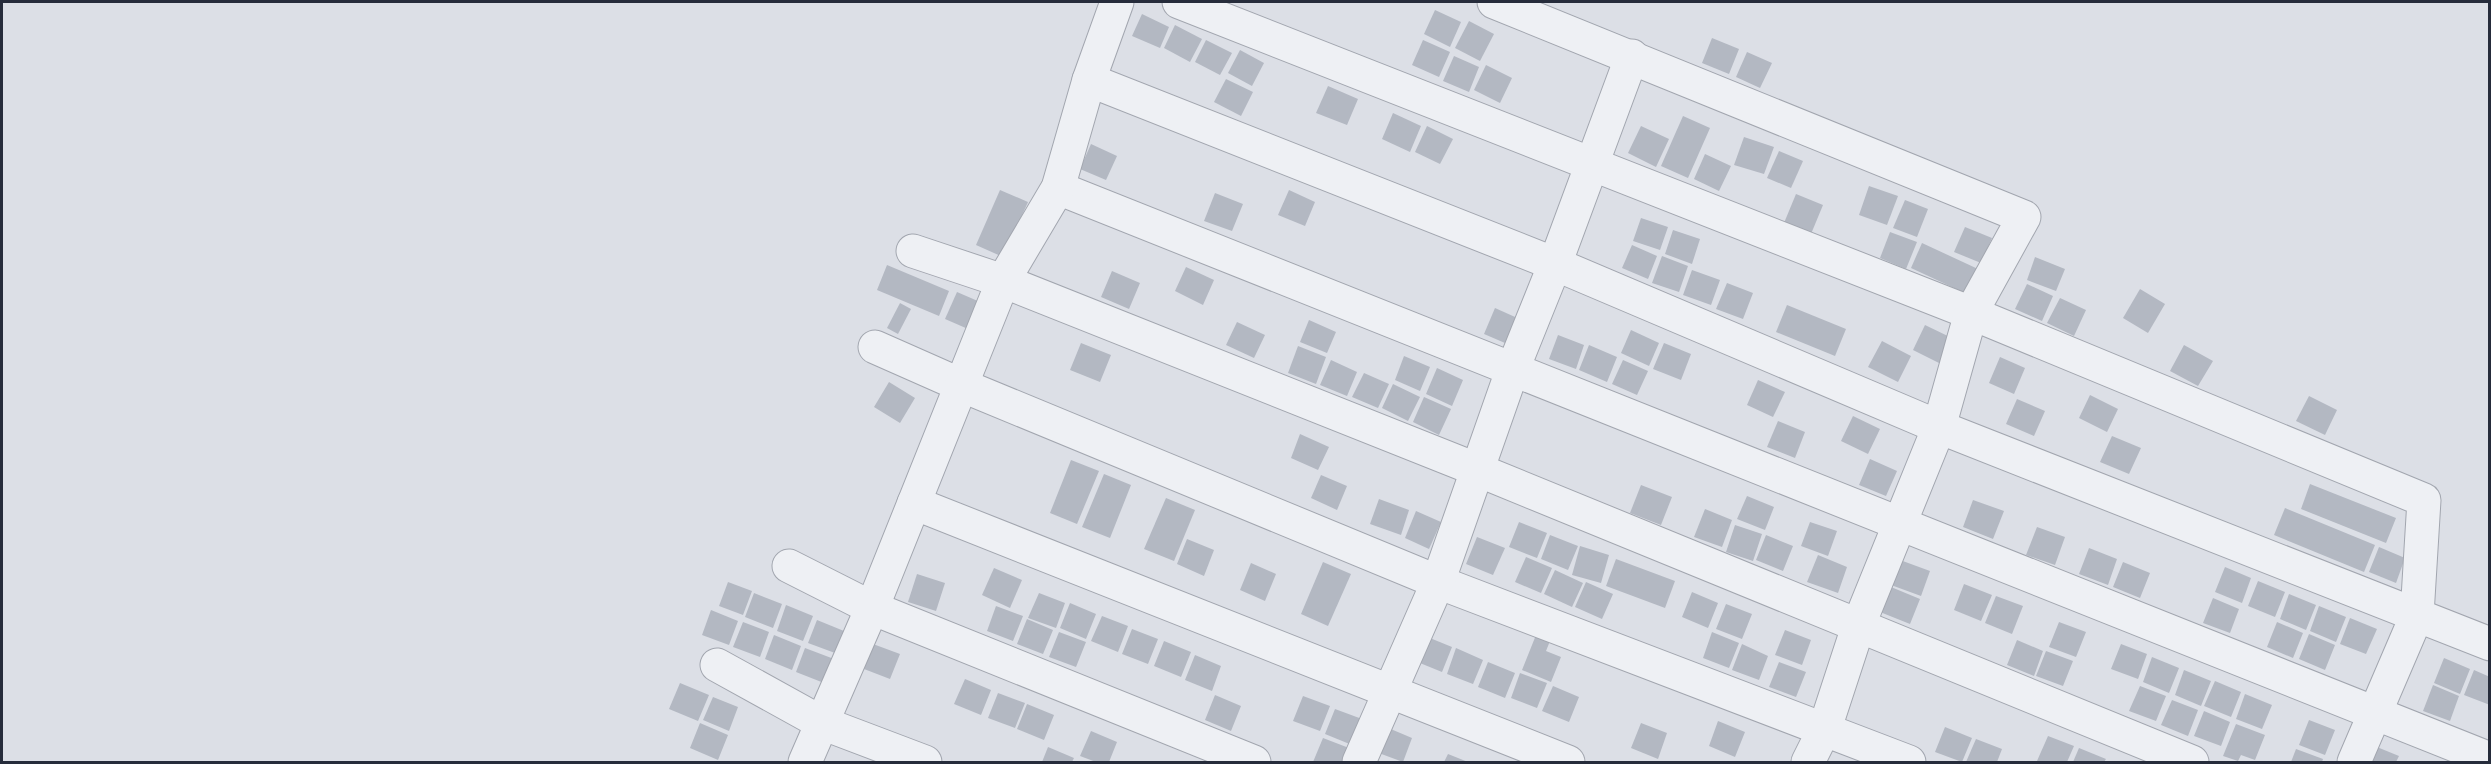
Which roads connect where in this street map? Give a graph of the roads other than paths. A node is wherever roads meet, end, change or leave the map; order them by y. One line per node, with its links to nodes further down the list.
1 (1117, 2): 5 (street)
2 (1179, 2): 6 (street)
3 (1494, 2): 4 (street)
4 (1632, 56): 6 (street); 11 (street)
5 (1089, 80): 7 (street); 9 (street)
6 (1593, 165): 9 (street); 11 (street)
7 (1058, 188): 10 (street); 13 (street)
8 (913, 251): 10 (street)
9 (1555, 264): 13 (street); 15 (street)
10 (1003, 281): 14 (street); 16 (street)
11 (1971, 313): 15 (street); 22 (street)
12 (876, 347): 14 (street)
13 (1512, 371): 16 (street); 18 (street)
14 (961, 385): 17 (street); 20 (street)
15 (1939, 427): 18 (street); 22 (street)
16 (1478, 470): 20 (street); 23 (street)
17 (914, 502): 21 (street); 26 (street)
18 (1898, 523): 23 (street); 27 (street)
19 (789, 566): 21 (street)
20 (1438, 582): 26 (street); 29 (street)
21 (872, 608): 28 (street); 33 (street)
22 (2417, 615): 24 (street); 27 (street)
23 (1858, 624): 29 (street); 38 (street)
24 (2490, 644)
25 (717, 665): 28 (street)
26 (1389, 692): 34 (street); 35 (street)
27 (2375, 712): 30 (street); 39 (street)
28 (822, 723): 31 (street); 32 (street)
29 (1825, 728): 36 (street); 37 (street)
30 (2490, 759)
31 (805, 762)
32 (925, 762)
33 (1254, 762)
34 (1359, 762)
35 (1568, 762)
36 (1808, 762)
37 (1909, 762)
38 (2192, 762)
39 (2354, 762)

